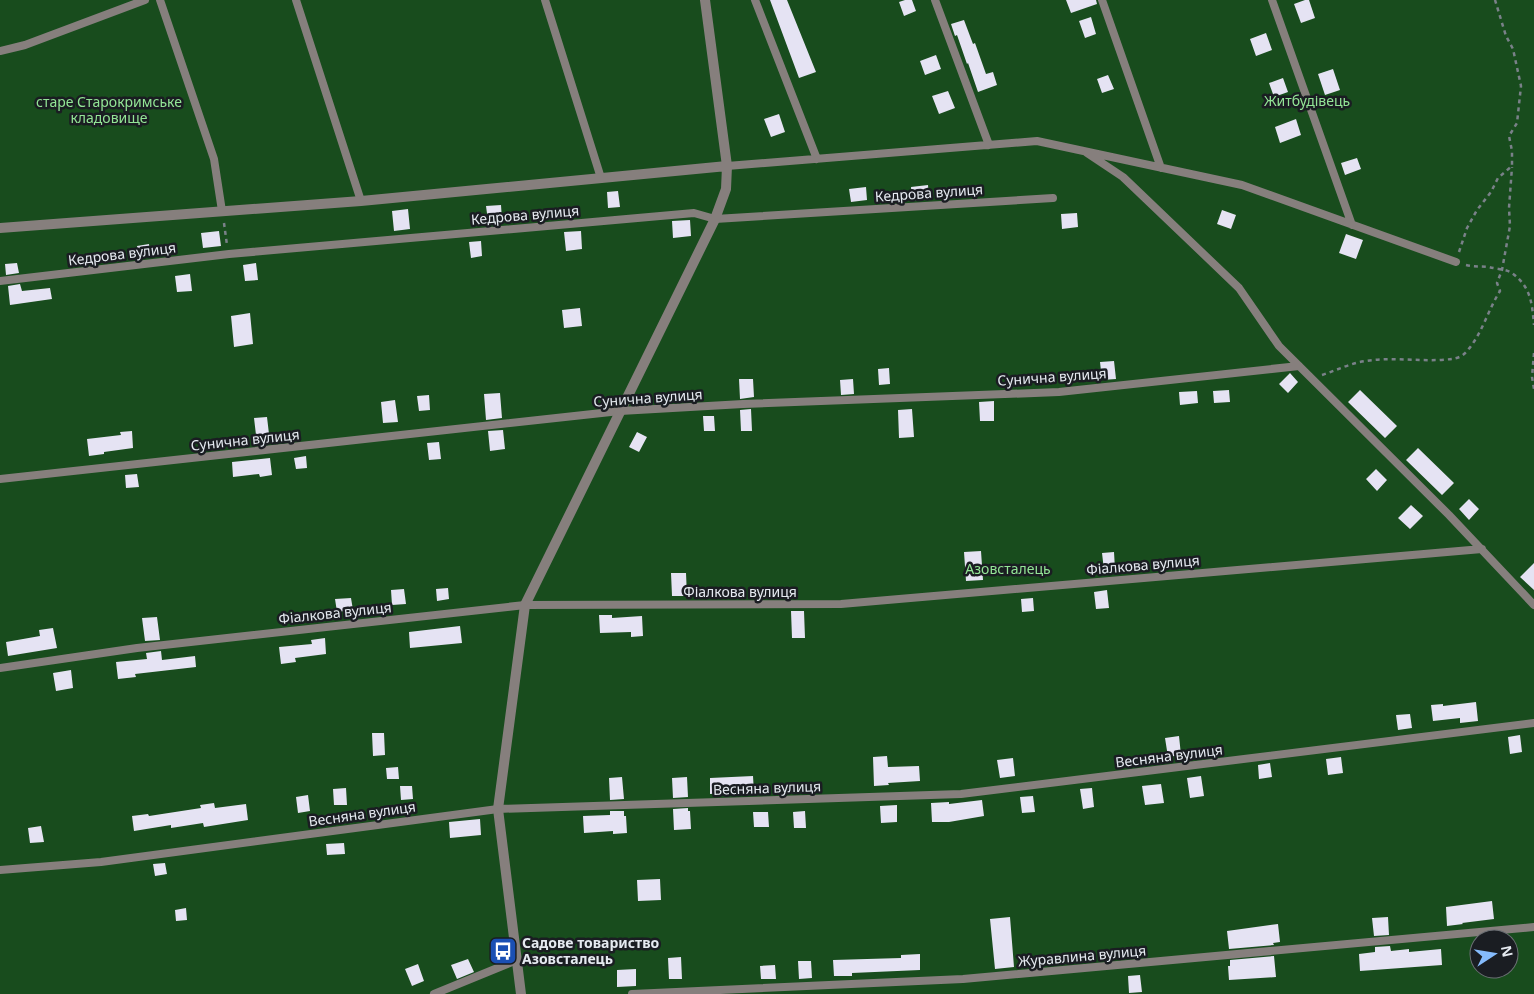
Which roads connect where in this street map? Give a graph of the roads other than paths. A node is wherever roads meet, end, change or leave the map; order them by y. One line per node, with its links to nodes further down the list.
1 (145, 0): 10 (lane)
2 (160, 0): 19 (lane)
3 (296, 0): 18 (lane)
4 (545, 0): 16 (lane)
5 (705, 0): 14 (street)
6 (755, 0): 13 (lane)
7 (935, 0): 11 (lane)
8 (1102, 0): 15 (lane)
9 (1272, 0): 21 (lane)
10 (0, 51)
11 (989, 145): 12 (lane); 13 (lane)
12 (1083, 151): 15 (lane); 25 (lane)
13 (818, 159): 14 (lane)
14 (727, 166): 16 (street); 20 (street)
15 (1161, 168): 21 (lane)
16 (601, 178): 18 (street)
17 (1053, 198): 20 (lane, Кедрова вулиця)
18 (361, 201): 19 (street)
19 (222, 211): 22 (street)
20 (715, 219): 24 (lane, Кедрова вулиця); 26 (street)
21 (1352, 225): 23 (lane)
22 (0, 228)
23 (1456, 262)
24 (0, 281)
25 (1300, 366): 26 (lane, Сунична вулиця); 28 (lane)
26 (620, 412): 27 (lane, Сунична вулиця); 29 (street)
27 (0, 479)
28 (1482, 549): 29 (lane, Фіалкова вулиця); 30 (lane)
29 (525, 605): 31 (lane, Фіалкова вулиця); 33 (street)
30 (1534, 605)
31 (0, 668)
32 (1534, 723): 33 (lane, Весняна вулиця)
33 (498, 809): 34 (lane, Весняна вулиця); 36 (street)
34 (0, 870)
35 (1534, 927): 39 (lane, Журавлина вулиця)
36 (517, 960): 37 (lane); 38 (street)
37 (434, 994)
38 (521, 994)
39 (632, 994)

